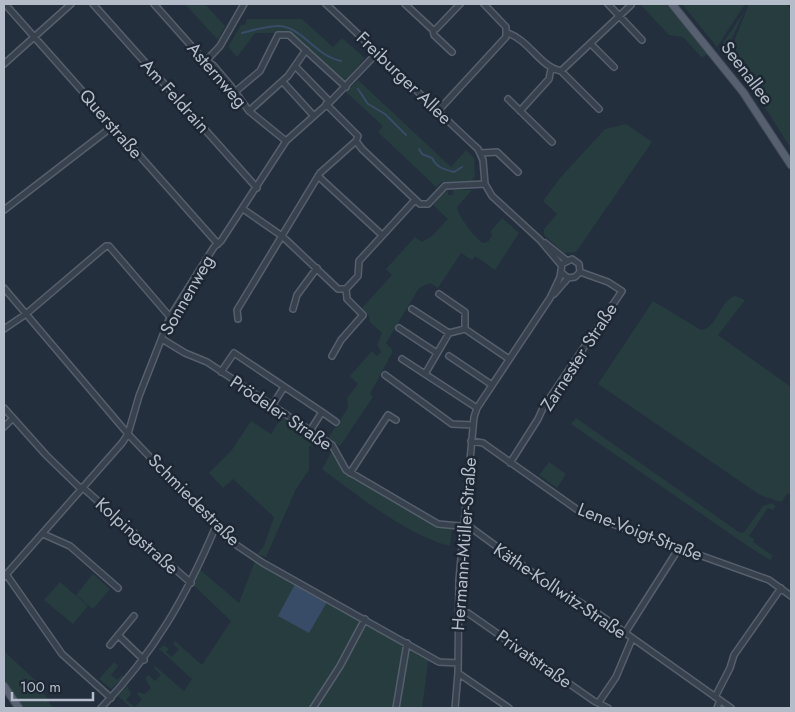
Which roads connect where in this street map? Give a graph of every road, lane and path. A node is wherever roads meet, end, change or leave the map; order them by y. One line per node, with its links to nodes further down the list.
1 (5, 4): 16 (street, Querstraße)
2 (71, 4): 16 (street)
3 (93, 4): 47 (street, Am Feldrain)
4 (154, 4): 22 (street, Asternweg)
5 (244, 4): 22 (street)
6 (326, 4): 20 (street, Freiburger Allee)
7 (405, 4): 14 (street)
8 (460, 4): 14 (street)
9 (484, 4): 15 (street)
10 (608, 4): 13 (street)
11 (672, 4): 43 (main road, Seenallee)
12 (631, 6): 13 (street)
13 (620, 16): 17 (street); 18 (street)
14 (433, 30): 21 (street)
15 (508, 33): 26 (street); 36 (street)
16 (34, 36): 23 (street); 38 (street, Querstraße)
17 (642, 40)
18 (591, 44): 25 (street); 27 (street)
19 (306, 50): 24 (street); 29 (street); 30 (street)
20 (378, 52): 29 (street, Sonnenweg); 36 (street, Freiburger Allee)
21 (452, 52)
22 (206, 61): 30 (street, Asternweg)
23 (4, 64)
24 (295, 66): 28 (street); 32 (street)
25 (614, 67)
26 (551, 70): 27 (street); 35 (street)
27 (561, 71): 33 (street)
28 (283, 82): 34 (street); 37 (street)
29 (346, 86): 32 (street, Sonnenweg)
30 (235, 92): 34 (street, Asternweg)
31 (508, 99): 35 (street)
32 (328, 103): 37 (street, Sonnenweg); 40 (street)
33 (599, 109)
34 (249, 111): 39 (street, Asternweg)
35 (520, 111): 41 (street)
36 (437, 112): 42 (street, Freiburger Allee)
37 (313, 116): 39 (street, Sonnenweg)
38 (113, 126): 50 (street); 54 (street, Querstraße)
39 (286, 141): 47 (street, Sonnenweg)
40 (356, 141): 45 (street); 48 (street)
41 (552, 142)
42 (481, 153): 44 (street, Freiburger Allee); 46 (street)
43 (791, 165)
44 (518, 172)
45 (318, 176): 51 (street); 52 (street)
46 (485, 184): 48 (street); 53 (street)
47 (257, 188): 49 (street, Sonnenweg)
48 (415, 200): 51 (street)
49 (243, 209): 52 (street); 54 (street, Sonnenweg)
50 (4, 210)
51 (382, 235): 62 (street)
52 (282, 236): 57 (street); 69 (street)
53 (540, 240): 55 (street); 56 (street)
54 (218, 244): 68 (street, Sonnenweg)
55 (566, 260): 56 (street); 58 (street)
56 (561, 265): 59 (street)
57 (317, 268): 62 (street); 65 (street)
58 (580, 272): 60 (street); 97 (street, Zarnester Straße)
59 (562, 273): 60 (street); 64 (street, Hermann-Müller-Straße)
60 (568, 278): 64 (street, Hermann-Müller-Straße)
61 (4, 288): 67 (street, Schmiedestraße)
62 (346, 289): 76 (street)
63 (439, 294): 72 (street)
64 (550, 298): 79 (street, Hermann-Müller-Straße)
65 (293, 309)
66 (412, 310): 73 (street)
67 (26, 314): 68 (street); 71 (street); 95 (street, Schmiedestraße)
68 (170, 317): 74 (street, Sonnenweg)
69 (238, 319)
70 (399, 328): 75 (street)
71 (4, 329)
72 (465, 329): 73 (street); 79 (street)
73 (449, 333): 75 (street)
74 (162, 339): 80 (street, Prödeler Straße); 95 (street, Sonnenweg)
75 (437, 353): 81 (street)
76 (332, 356)
77 (449, 356): 83 (street)
78 (402, 359): 81 (street)
79 (509, 359): 83 (street, Hermann-Müller-Straße)
80 (222, 372): 84 (street, Prödeler Straße); 85 (street, Prödeler Straße)
81 (425, 374): 87 (street)
82 (386, 375): 92 (street)
83 (492, 384): 87 (street, Hermann-Müller-Straße)
84 (284, 387): 85 (street); 88 (street)
85 (272, 406): 94 (street, Prödeler Straße)
86 (4, 408): 89 (street, Kolpingstraße)
87 (477, 408): 92 (street, Hermann-Müller-Straße)
88 (322, 412): 91 (street); 94 (street)
89 (12, 419): 93 (street); 99 (street, Kolpingstraße)
90 (396, 420): 98 (street)
91 (336, 422)
92 (472, 425): 96 (street, Hermann-Müller-Straße)
93 (4, 427)
94 (310, 431): 98 (street, Prödeler Straße)
95 (128, 434): 99 (street, Sonnenweg); 100 (street, Schmiedestraße)
96 (471, 441): 97 (street, Lene-Voigt-Straße); 101 (street, Hermann-Müller-Straße)
97 (510, 463): 103 (street, Lene-Voigt-Straße)
98 (350, 472): 101 (street, Prödeler Straße)
99 (82, 488): 102 (street, Sonnenweg); 105 (street, Kolpingstraße)
100 (216, 526): 105 (street); 111 (street, Schmiedestraße)
101 (464, 526): 109 (street, Hermann-Müller-Straße); 112 (street, Käthe-Kollwitz-Straße)
102 (43, 534): 104 (street, Sonnenweg); 106 (street)
103 (678, 548): 107 (street, Lene-Voigt-Straße); 112 (street)
104 (5, 576): 121 (street)
105 (192, 583): 117 (street)
106 (118, 588)
107 (780, 588): 108 (street, Lene-Voigt-Straße); 122 (street)
108 (791, 596)
109 (458, 612): 118 (street, Hermann-Müller-Straße); 123 (street, Privatstraße)
110 (134, 616): 113 (street)
111 (365, 619): 115 (street, Schmiedestraße); 126 (street)
112 (625, 633): 114 (street, Käthe-Kollwitz-Straße)
113 (118, 635): 116 (street); 117 (street)
114 (632, 639): 122 (street, Käthe-Kollwitz-Straße); 123 (street, Käthe-Kollwitz-Straße)
115 (406, 643): 118 (street, Schmiedestraße); 127 (street)
116 (110, 645)
117 (144, 660): 121 (street)
118 (458, 663): 119 (street, Hermann-Müller-Straße)
119 (458, 673): 128 (street, Hermann-Müller-Straße); 129 (street)
120 (4, 686): 124 (main road)
121 (111, 698): 125 (street)
122 (717, 699): 131 (street); 132 (street, Käthe-Kollwitz-Straße)
123 (599, 702): 130 (street, Privatstraße)
124 (19, 708)
125 (101, 708)
126 (313, 708)
127 (396, 708)
128 (455, 708)
129 (509, 708)
130 (608, 708)
131 (717, 708)
132 (731, 708)

